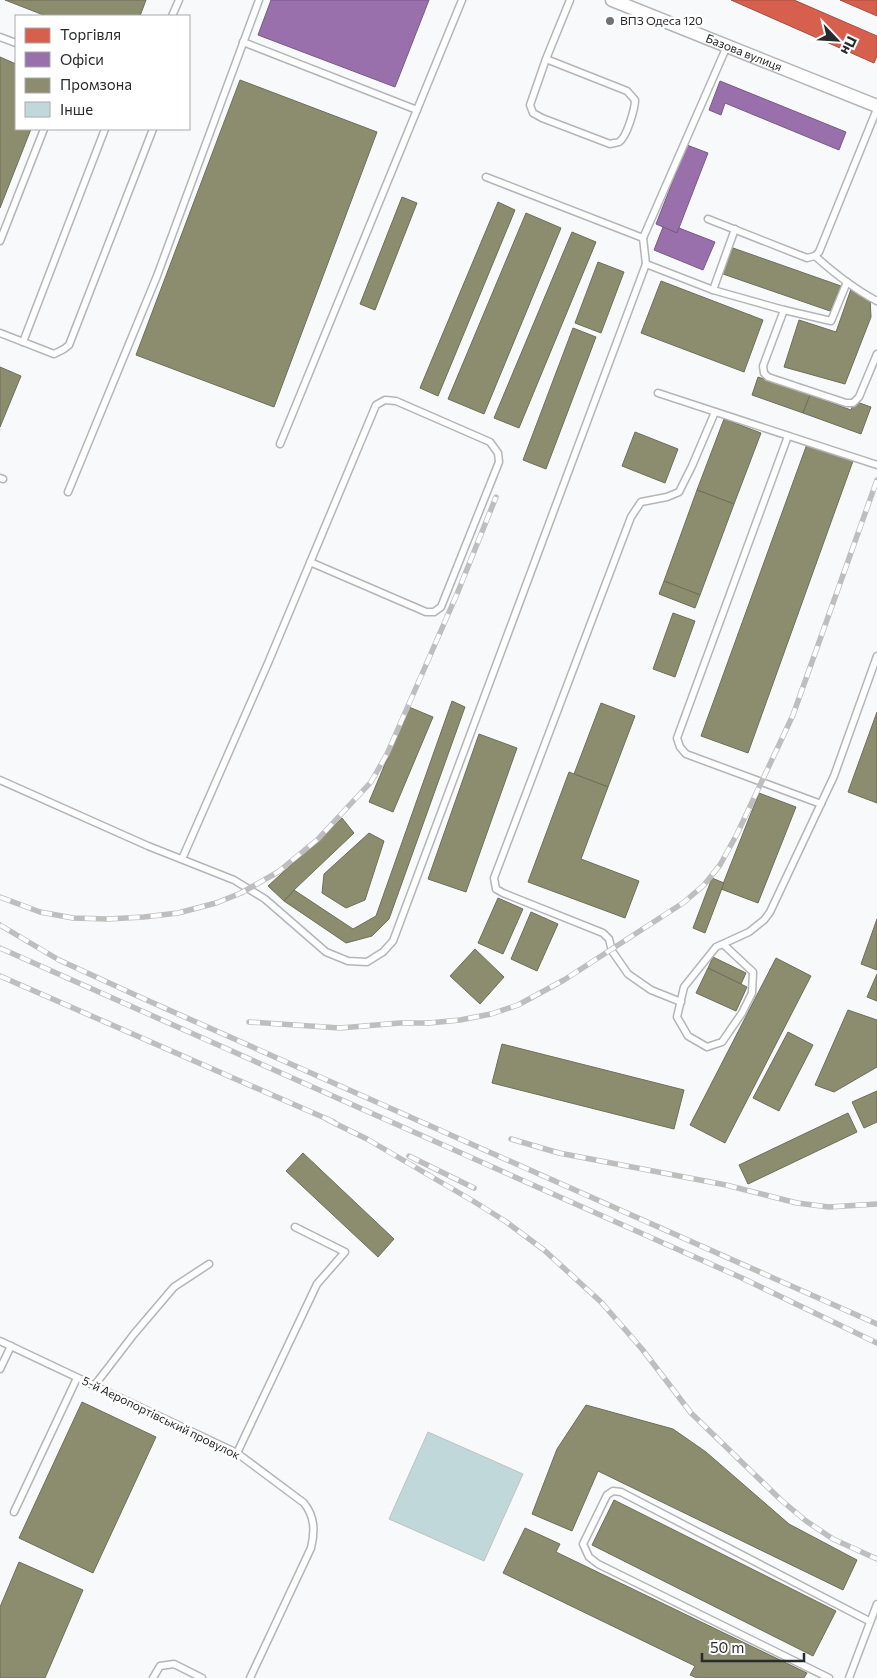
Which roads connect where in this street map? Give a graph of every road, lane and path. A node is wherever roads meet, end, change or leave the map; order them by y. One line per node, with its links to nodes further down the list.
1 (179, 0): 6 (lane)
2 (259, 0): 8 (lane)
3 (462, 0): 13 (lane)
4 (570, 0): 11 (lane)
5 (612, 0): 10 (street, Базова вулиця)
6 (172, 15)
7 (0, 37): 9 (lane)
8 (243, 42): 13 (lane); 36 (lane)
9 (15, 43)
10 (727, 46): 12 (street, Базова вулиця); 20 (lane)
11 (546, 59): 11 (lane)
12 (877, 107): 22 (lane)
13 (417, 110): 34 (lane)
14 (44, 130): 21 (lane)
15 (105, 130): 29 (lane)
16 (154, 130): 29 (lane)
17 (486, 177): 20 (lane)
18 (708, 218): 19 (lane)
19 (735, 229): 22 (lane); 25 (lane)
20 (643, 238): 23 (lane)
21 (0, 241)
22 (815, 256): 24 (lane)
23 (646, 264): 25 (lane); 41 (lane)
24 (847, 282): 26 (lane); 27 (lane)
25 (713, 290): 27 (lane)
26 (877, 301)
27 (784, 310): 30 (lane)
28 (0, 333): 29 (lane)
29 (22, 342)
30 (877, 354)
31 (658, 393): 32 (lane)
32 (715, 412): 33 (lane); 43 (lane)
33 (788, 436): 35 (lane); 40 (lane)
34 (280, 444)
35 (877, 465)
36 (68, 492)
37 (310, 562): 37 (lane); 41 (lane)
38 (877, 656): 40 (lane)
39 (0, 780): 41 (lane)
40 (821, 804): 42 (lane)
41 (182, 859)
42 (723, 944): 43 (lane); 43 (lane)
43 (680, 1002)
44 (295, 1227): 51 (lane)
45 (209, 1264): 50 (lane)
46 (0, 1341): 47 (lane, 5-й Аеропортівський провулок)
47 (11, 1346): 48 (lane); 49 (lane, 5-й Аеропортівський провулок)
48 (0, 1369)
49 (77, 1378): 50 (lane, 5-й Аеропортівський провулок); 52 (lane)
50 (94, 1386): 51 (lane, 5-й Аеропортівський провулок)
51 (237, 1453): 57 (lane, 5-й Аеропортівський провулок)
52 (14, 1512)
53 (877, 1604): 54 (lane)
54 (869, 1621): 58 (lane); 59 (lane)
55 (153, 1678): 56 (lane)
56 (202, 1678)
57 (250, 1678)
58 (829, 1678)
59 (848, 1678)

